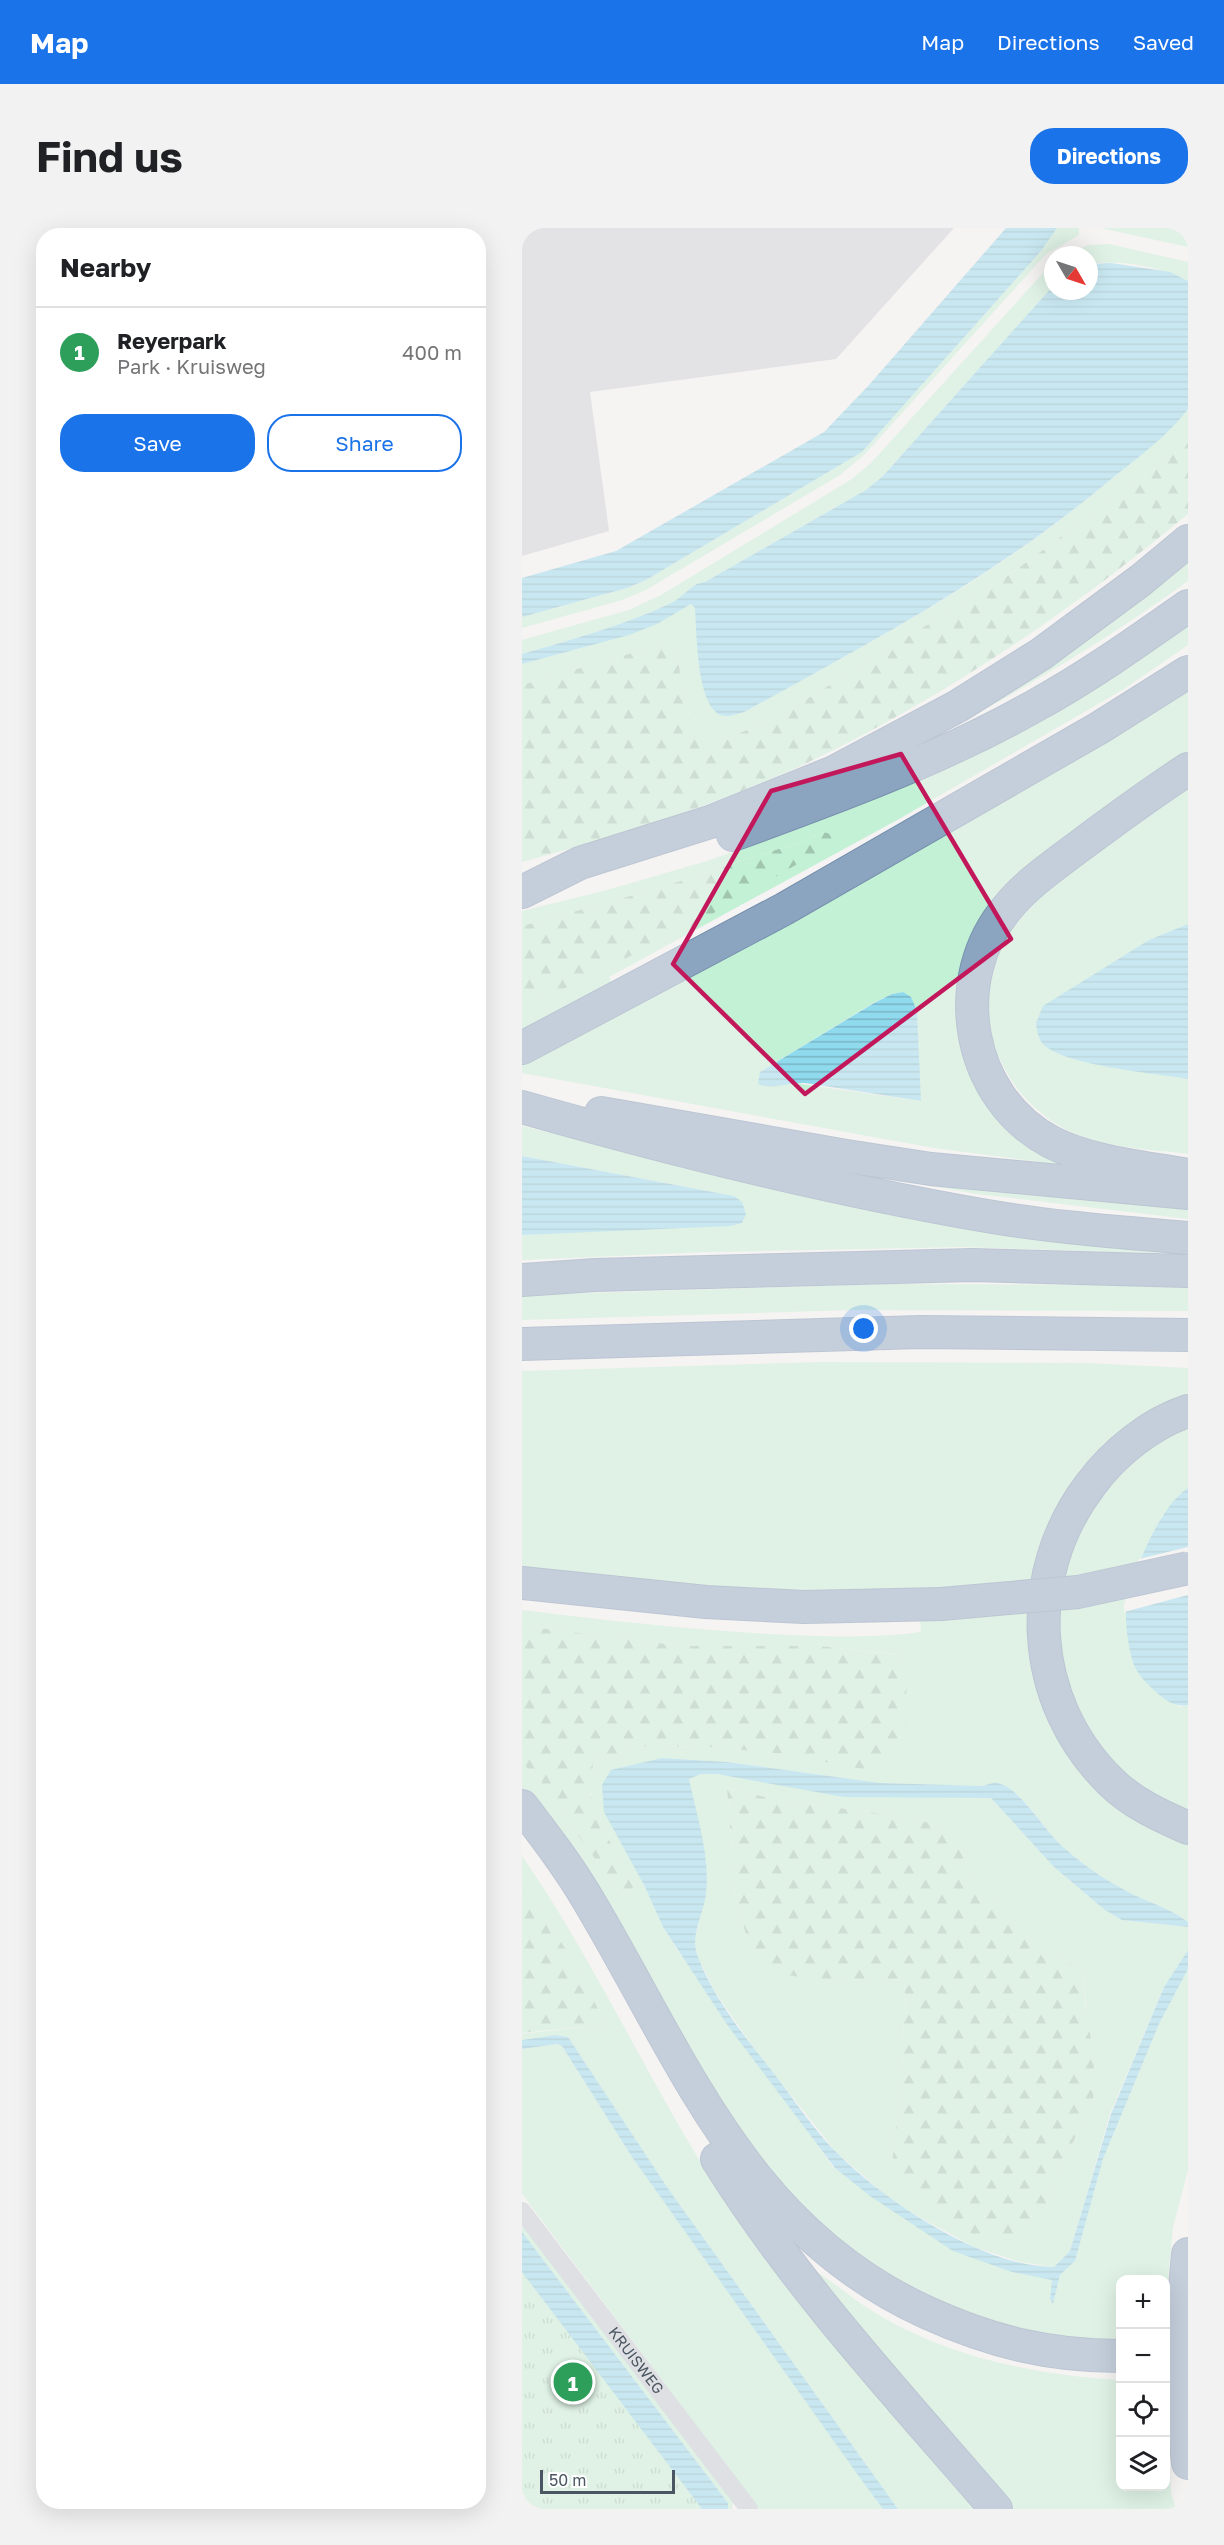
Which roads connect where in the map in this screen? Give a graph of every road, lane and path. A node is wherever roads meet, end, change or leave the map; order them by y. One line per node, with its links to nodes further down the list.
1 (1188, 541): 5 (highway)
2 (1188, 606): 6 (highway)
3 (1188, 672): 7 (highway)
4 (1188, 769): 10 (highway)
5 (522, 892)
6 (522, 897)
7 (522, 1048)
8 (522, 1102): 11 (highway)
9 (522, 1107): 12 (highway)
10 (1188, 1175)
11 (1188, 1193)
12 (1188, 1238)
13 (1188, 1271): 14 (highway)
14 (522, 1280)
15 (1188, 1335): 16 (highway)
16 (522, 1344)
17 (1188, 1411): 21 (highway)
18 (1188, 1568): 19 (highway, bridge)
19 (522, 1583)
20 (522, 1806): 22 (highway)
21 (1188, 1828)
22 (629, 1971): 27 (highway); 30 (highway)
23 (522, 2211): 29 (street, KRUISWEG)
24 (1188, 2254): 25 (highway)
25 (1185, 2335): 26 (highway); 28 (highway, bridge)
26 (1170, 2349)
27 (1116, 2356)
28 (1188, 2463)
29 (749, 2509)
30 (996, 2509)

